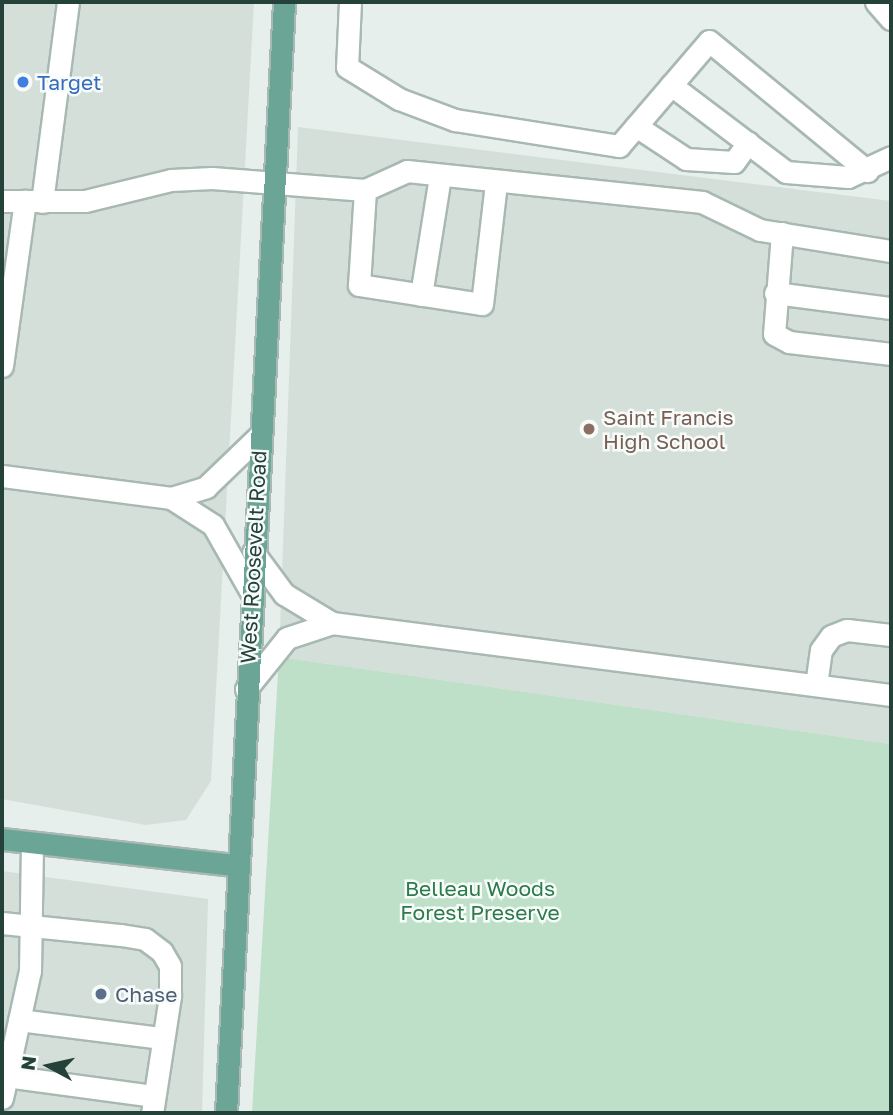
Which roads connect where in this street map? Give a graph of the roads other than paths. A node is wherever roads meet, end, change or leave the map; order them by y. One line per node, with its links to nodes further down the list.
1 (68, 2): 16 (lane)
2 (284, 2): 12 (main road, West Roosevelt Road)
3 (350, 2): 7 (lane)
4 (876, 2): 5 (lane)
5 (891, 19)
6 (671, 85): 7 (lane); 8 (lane); 10 (lane)
7 (636, 126): 8 (lane)
8 (748, 143): 10 (lane)
9 (891, 157): 10 (lane)
10 (867, 171)
11 (440, 176): 13 (lane); 14 (lane); 20 (lane)
12 (273, 179): 14 (lane); 16 (lane); 24 (main road, West Roosevelt Road)
13 (496, 183): 17 (lane); 20 (lane)
14 (365, 190): 20 (lane)
15 (2, 201): 16 (lane)
16 (34, 202): 23 (lane)
17 (782, 233): 18 (lane); 19 (lane)
18 (891, 251)
19 (775, 293): 21 (lane); 22 (lane)
20 (421, 295)
21 (891, 308)
22 (891, 354)
23 (2, 366)
24 (260, 435): 26 (lane); 27 (main road, West Roosevelt Road)
25 (2, 476): 26 (lane)
26 (171, 498): 28 (lane)
27 (253, 552): 28 (main road, West Roosevelt Road); 29 (lane)
28 (251, 592): 32 (main road, West Roosevelt Road)
29 (332, 622): 31 (lane); 32 (lane)
30 (891, 635): 31 (lane)
31 (816, 685): 33 (lane)
32 (246, 689): 36 (main road, West Roosevelt Road)
33 (891, 695)
34 (2, 839): 35 (main road)
35 (32, 843): 36 (main road); 38 (lane)
36 (235, 865): 44 (main road, West Roosevelt Road)
37 (2, 923): 38 (lane)
38 (31, 926): 39 (lane); 40 (lane)
39 (19, 1020): 40 (lane); 41 (lane)
40 (162, 1038): 43 (lane)
41 (6, 1076): 42 (lane); 43 (lane)
42 (2, 1098)
43 (152, 1105)
44 (226, 1113)

